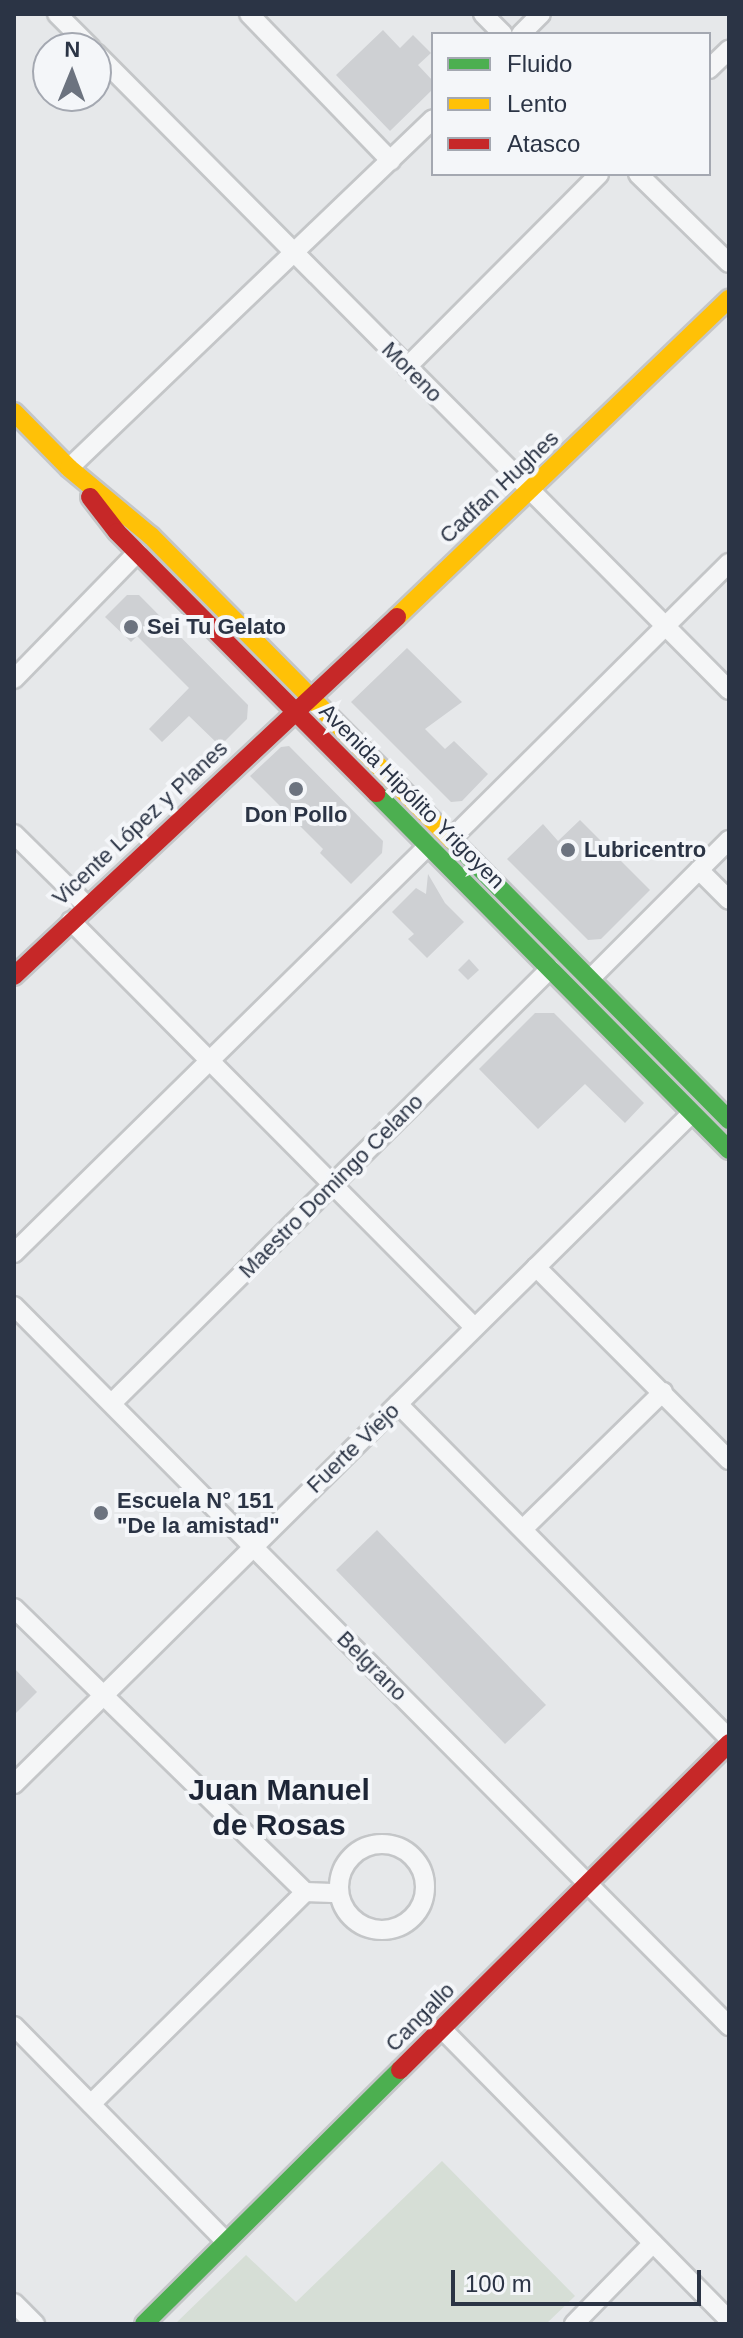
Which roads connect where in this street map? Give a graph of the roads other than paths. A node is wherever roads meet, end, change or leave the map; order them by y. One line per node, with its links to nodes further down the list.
1 (57, 14): 5 (street)
2 (249, 14): 12 (street)
3 (483, 14): 6 (street)
4 (541, 14): 7 (street)
5 (75, 32)
6 (501, 32)
7 (523, 32)
8 (729, 50): 9 (street)
9 (711, 67)
10 (112, 69): 15 (street, Moreno)
11 (431, 121): 12 (street)
12 (391, 161): 15 (street)
13 (597, 176): 18 (street)
14 (640, 176): 16 (street)
15 (295, 254): 18 (street, Moreno); 20 (street)
16 (729, 263)
17 (729, 299): 21 (main road, Cadfan Hughes)
18 (407, 367): 21 (street, Moreno)
19 (14, 412): 20 (main road, Avenida Hipólito Yrigoyen)
20 (69, 468): 22 (main road, Avenida Hipólito Yrigoyen); 27 (main road, Avenida Hipólito Yrigoyen)
21 (531, 491): 24 (street, Moreno); 27 (main road, Cadfan Hughes)
22 (138, 552): 25 (street); 27 (main road, Avenida Hipólito Yrigoyen)
23 (729, 563): 24 (street)
24 (666, 627): 26 (street, Moreno); 29 (street)
25 (14, 679)
26 (729, 690)
27 (301, 704): 29 (main road, Avenida Hipólito Yrigoyen); 31 (main road, Avenida Hipólito Yrigoyen); 34 (main road, Vicente López y Planes)
28 (14, 834): 34 (street)
29 (451, 839): 38 (main road, Avenida Hipólito Yrigoyen)
30 (729, 840): 32 (street)
31 (428, 846): 36 (main road, Avenida Hipólito Yrigoyen); 39 (street)
32 (699, 870): 33 (street); 38 (street)
33 (729, 900)
34 (86, 905): 35 (main road, Vicente López y Planes)
35 (71, 921): 37 (main road, Vicente López y Planes); 39 (street)
36 (550, 969): 40 (main road, Avenida Hipólito Yrigoyen); 43 (street, Maestro Domingo Celano)
37 (14, 976)
38 (590, 979): 41 (main road, Avenida Hipólito Yrigoyen)
39 (211, 1061): 43 (street); 44 (street)
40 (692, 1113): 42 (main road, Avenida Hipólito Yrigoyen); 45 (street, Fuerte Viejo)
41 (729, 1120)
42 (729, 1150)
43 (334, 1185): 47 (street); 49 (street, Maestro Domingo Celano)
44 (14, 1253)
45 (536, 1267): 47 (street, Fuerte Viejo); 48 (street)
46 (14, 1306): 49 (street, Belgrano)
47 (474, 1327): 50 (street, Fuerte Viejo)
48 (663, 1392): 51 (street); 52 (street)
49 (112, 1403): 53 (street, Belgrano)
50 (398, 1404): 52 (street); 53 (street, Fuerte Viejo)
51 (729, 1460)
52 (523, 1529): 56 (street)
53 (252, 1546): 55 (street, Fuerte Viejo); 58 (street, Belgrano)
54 (14, 1608): 55 (street)
55 (104, 1696): 57 (street, Fuerte Viejo); 59 (street)
56 (729, 1741): 58 (main road, Cangallo)
57 (14, 1784)
58 (588, 1884): 62 (street, Belgrano); 63 (main road, Cangallo)
59 (305, 1892): 60 (street); 64 (street)
60 (339, 1893): 60 (street)
61 (14, 2026): 64 (street)
62 (729, 2026)
63 (442, 2029): 65 (main road, Cangallo); 66 (street)
64 (91, 2104): 65 (street)
65 (226, 2242): 70 (main road, Cangallo)
66 (653, 2243): 68 (street); 71 (street)
67 (14, 2303): 69 (street)
68 (729, 2320)
69 (35, 2324)
70 (144, 2324)
71 (574, 2324)

